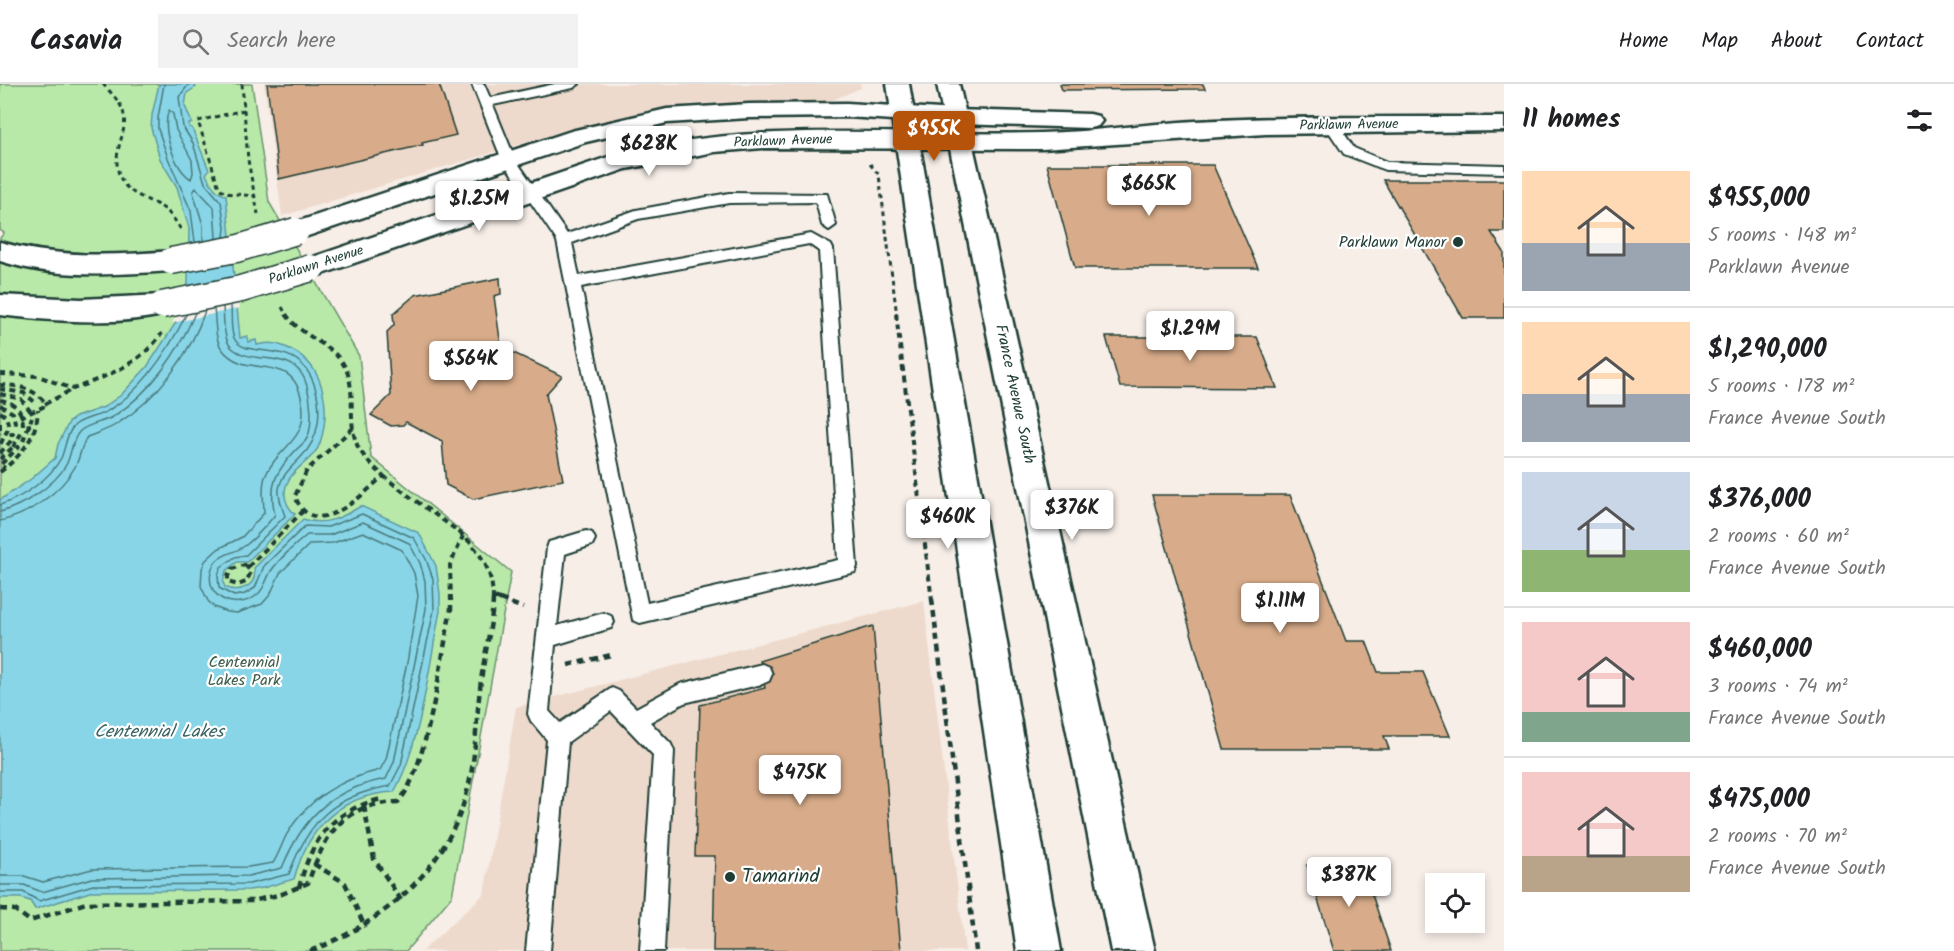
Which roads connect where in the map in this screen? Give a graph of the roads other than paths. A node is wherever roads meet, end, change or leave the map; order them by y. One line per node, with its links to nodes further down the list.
1 (478, 84): 5 (lane)
2 (573, 84): 5 (lane)
3 (898, 84): 8 (street)
4 (948, 84): 9 (street, France Avenue South)
5 (486, 103): 10 (lane)
6 (1504, 124): 7 (street, Parklawn Avenue)
7 (1332, 126): 9 (street, Parklawn Avenue); 11 (lane)
8 (905, 127): 9 (street, Parklawn Avenue); 10 (street, Parklawn Avenue); 12 (street, Parklawn Avenue); 26 (street)
9 (958, 129): 27 (street, France Avenue South)
10 (509, 160): 12 (lane); 15 (street, Parklawn Avenue, bridge)
11 (1504, 169)
12 (530, 190): 14 (lane); 17 (street, Parklawn Avenue, bridge)
13 (829, 225): 14 (lane)
14 (564, 240): 16 (lane)
15 (0, 251)
16 (573, 283): 16 (lane)
17 (0, 305)
18 (586, 539): 20 (lane)
19 (604, 622): 20 (lane)
20 (546, 638): 23 (lane)
21 (762, 674): 22 (lane)
22 (634, 720): 23 (lane); 25 (lane)
23 (558, 737): 24 (lane)
24 (538, 951)
25 (652, 951)
26 (1039, 951)
27 (1133, 951)

